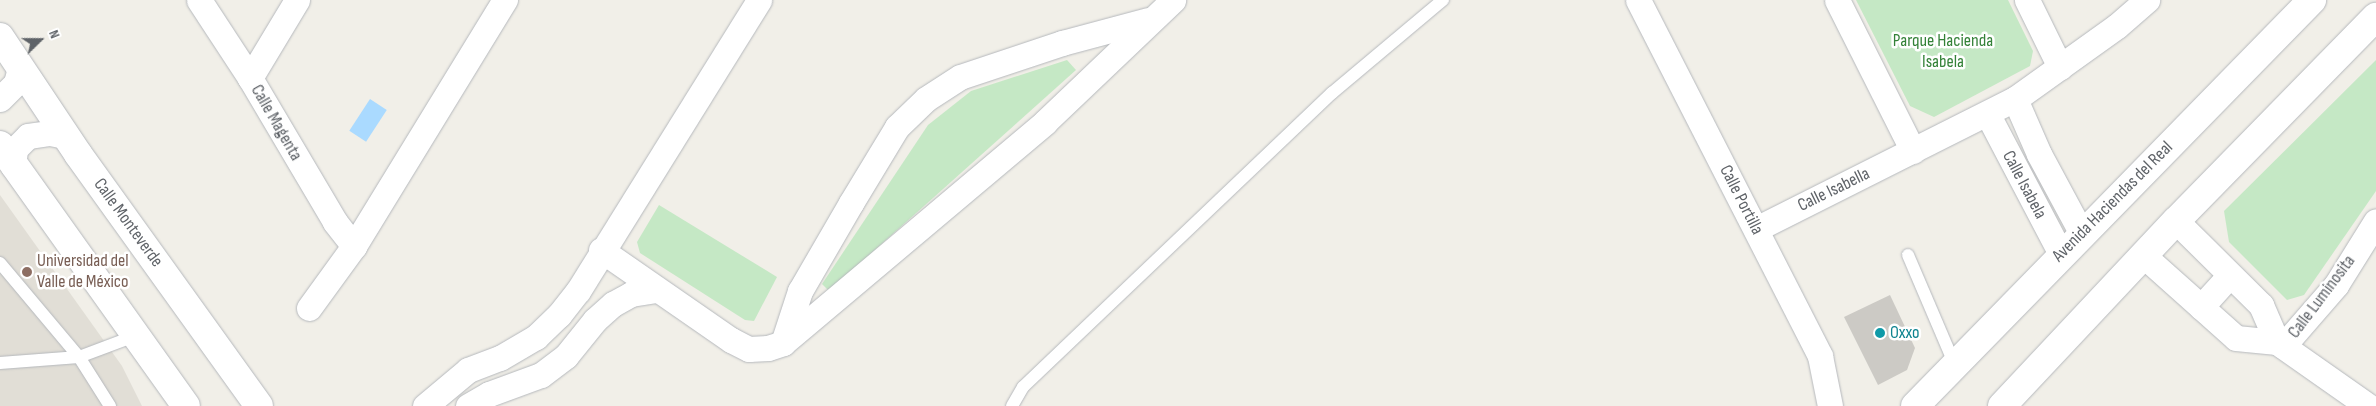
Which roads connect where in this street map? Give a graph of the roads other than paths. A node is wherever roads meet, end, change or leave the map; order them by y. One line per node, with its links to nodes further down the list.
1 (198, 0): 17 (street, Calle Magenta)
2 (297, 0): 17 (street)
3 (505, 0): 30 (street)
4 (759, 0): 31 (street)
5 (1173, 0): 13 (street)
6 (1444, 0): 52 (lane)
7 (1638, 0): 28 (street, Calle Portilla)
8 (1837, 0): 22 (street)
9 (2027, 0): 15 (street)
10 (2147, 0): 15 (street, Calle Isabella)
11 (2312, 0): 29 (main road, Avenida Haciendas del Real)
12 (2376, 17): 26 (main road)
13 (1149, 20): 41 (street); 41 (street)
14 (0, 37): 16 (main road, Calle Monteverde)
15 (2060, 67): 19 (street, Calle Isabella)
16 (20, 68): 18 (street); 21 (main road, Calle Monteverde)
17 (250, 78): 30 (street, Calle Magenta)
18 (0, 99)
19 (2015, 99): 20 (street, Calle Isabella); 24 (street, Calle Isabela)
20 (1988, 115): 22 (street, Calle Isabella); 25 (street, Calle Isabela)
21 (65, 136): 23 (street); 49 (main road, Calle Monteverde)
22 (1913, 151): 28 (street, Calle Isabella)
23 (7, 156): 40 (main road)
24 (2055, 186): 25 (street); 29 (street, Calle Isabela)
25 (2031, 200): 32 (street, Calle Isabela)
26 (2176, 221): 34 (main road); 36 (street)
27 (2376, 221): 42 (street, Calle Luminosita)
28 (1756, 228): 53 (street, Calle Portilla)
29 (2082, 234): 32 (main road, Avenida Haciendas del Real)
30 (354, 246): 39 (street)
31 (601, 250): 37 (street); 50 (street)
32 (2061, 254): 45 (main road, Avenida Haciendas del Real)
33 (1908, 255): 45 (lane)
34 (2144, 256): 38 (street); 55 (main road)
35 (0, 263): 43 (lane)
36 (2230, 275): 38 (street); 42 (street)
37 (655, 290): 41 (street); 51 (street)
38 (2201, 307): 42 (street)
39 (309, 308)
40 (136, 336): 43 (lane); 48 (main road)
41 (783, 343)
42 (2280, 344): 46 (street)
43 (79, 356): 44 (lane); 47 (lane)
44 (0, 363)
45 (1954, 363): 54 (main road, Avenida Haciendas del Real)
46 (2366, 405)
47 (110, 406)
48 (186, 406)
49 (259, 406)
50 (425, 406)
51 (468, 406)
52 (1012, 406)
53 (1830, 406)
54 (1915, 406)
55 (2002, 406)

